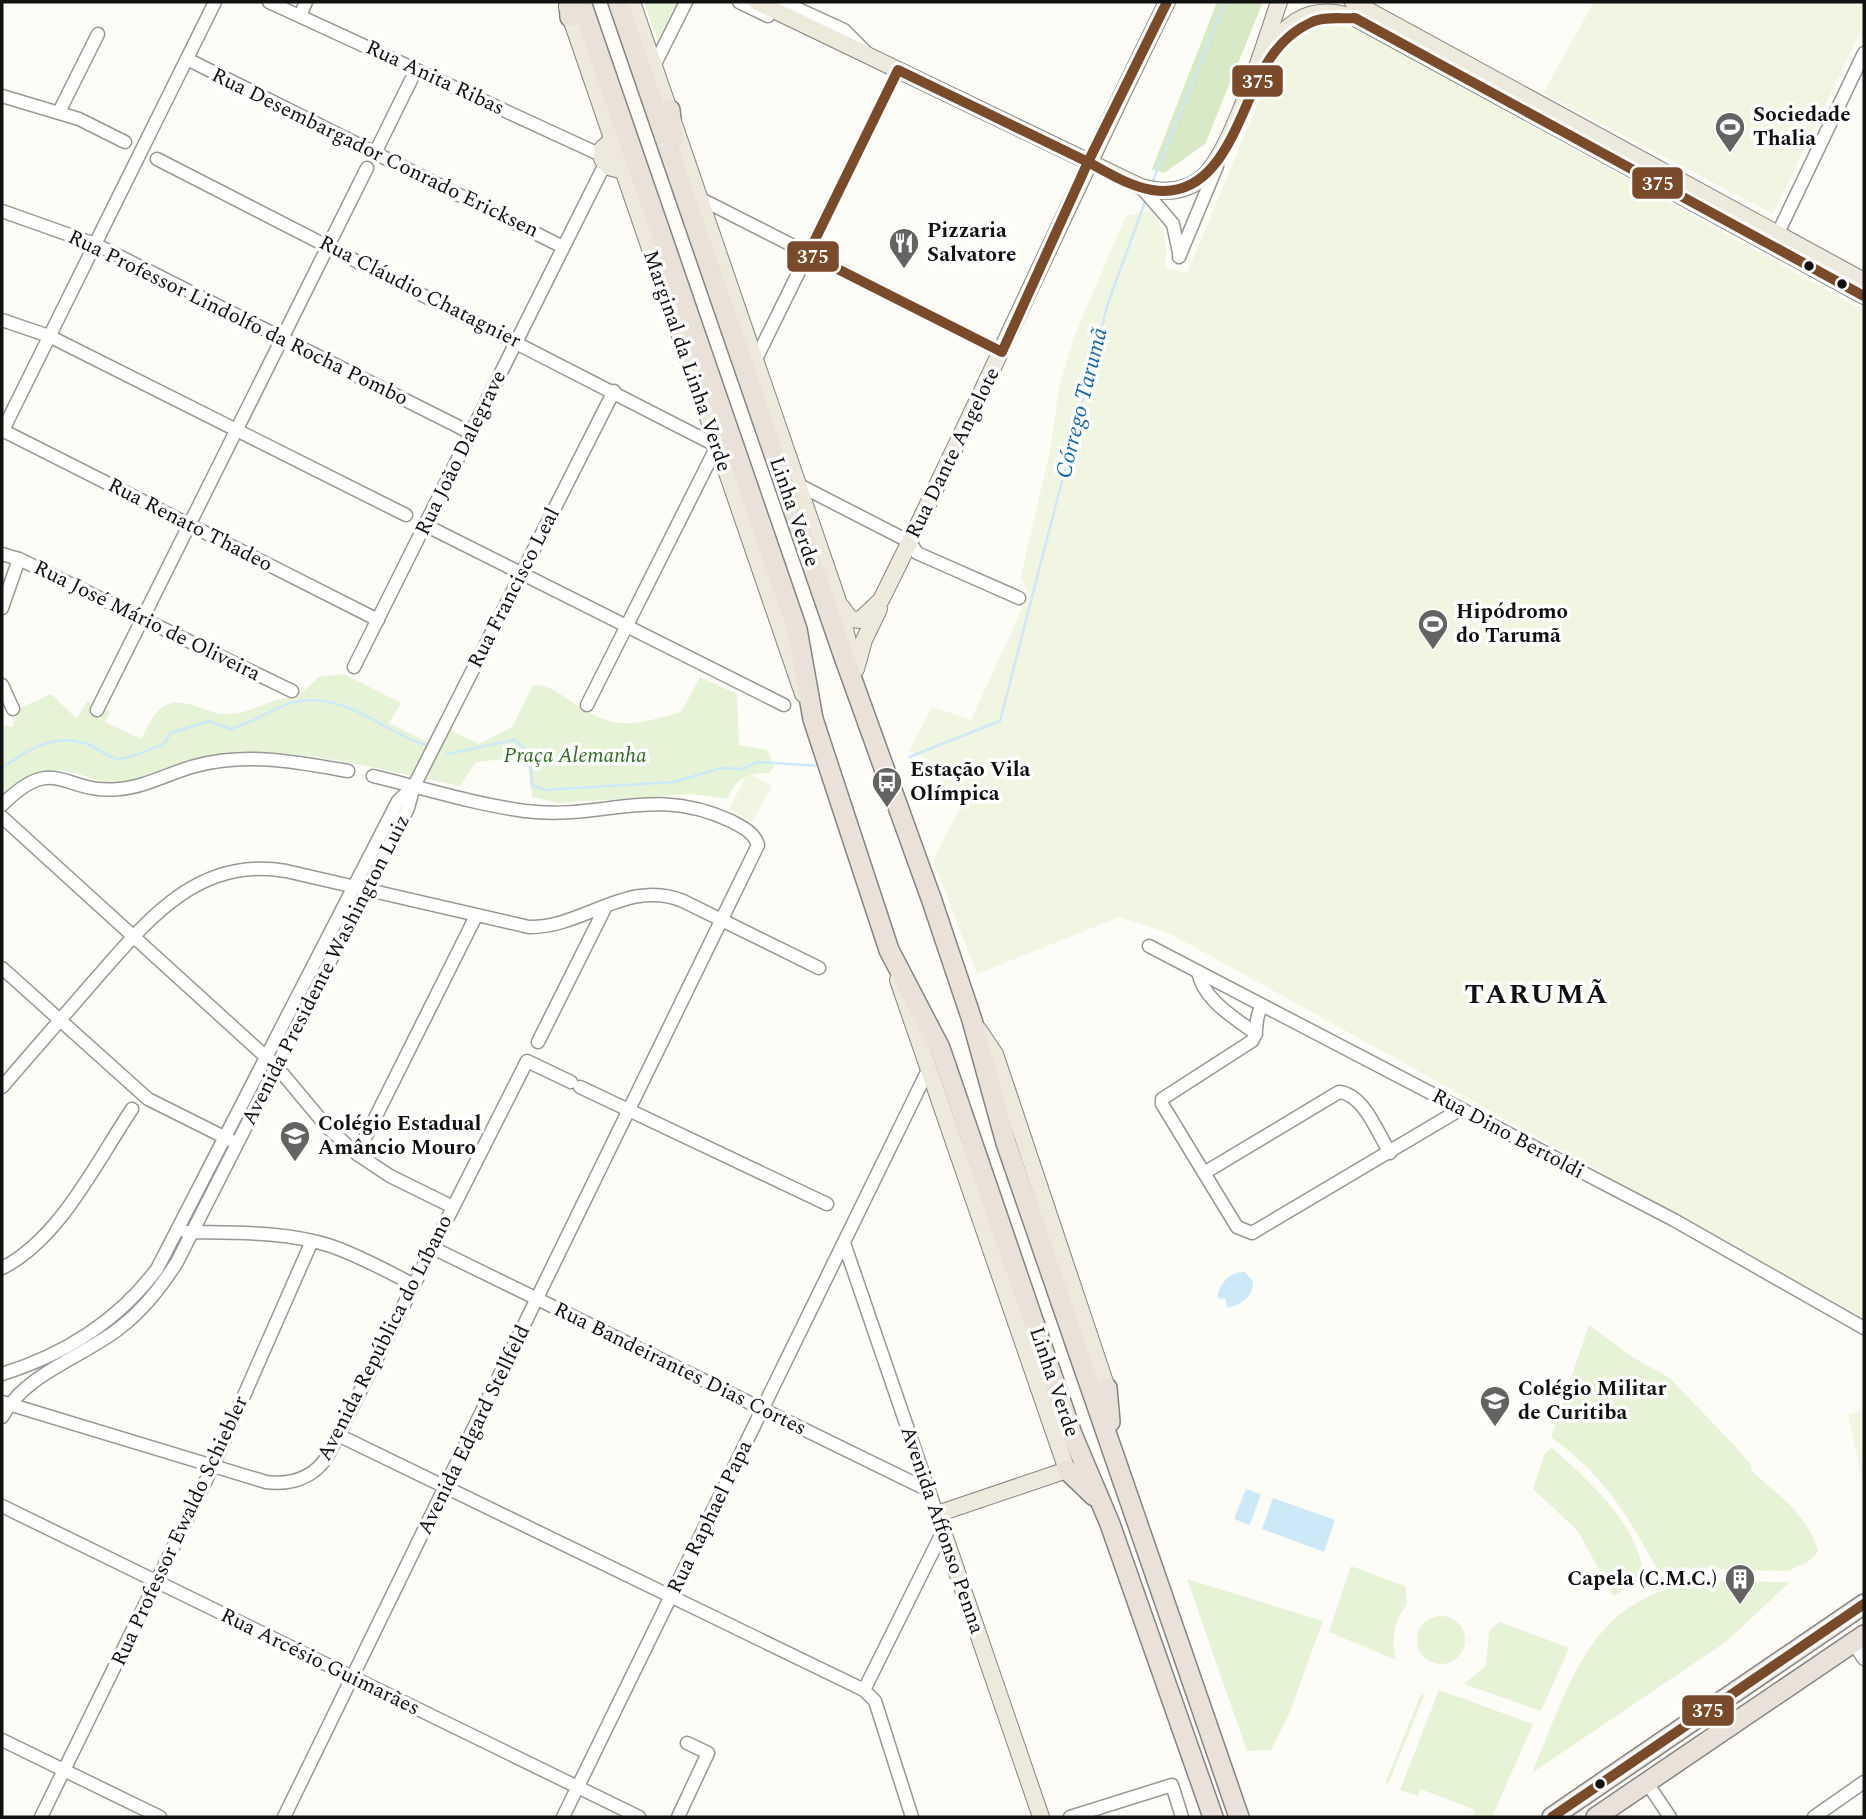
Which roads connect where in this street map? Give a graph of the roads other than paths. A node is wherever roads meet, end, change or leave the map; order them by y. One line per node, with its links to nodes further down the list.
1 (215, 2): 18 (street)
2 (268, 2): 14 (street, Rua Anita Ribas)
3 (306, 2): 14 (street)
4 (618, 2): 35 (highway, Linha Verde)
5 (632, 2): 19 (main road)
6 (686, 2): 19 (street)
7 (739, 2): 17 (street)
8 (757, 2): 17 (main road)
9 (783, 2): 17 (street)
10 (1167, 2): 32 (main road, Rua Dante Angelote)
11 (1279, 2): 20 (main road)
12 (1353, 2): 39 (main road)
13 (571, 6): 26 (main road, Marginal da Linha Verde); 85 (highway, Linha Verde)
14 (300, 16): 21 (street, Rua Anita Ribas)
15 (99, 34): 25 (street)
16 (1864, 53): 39 (street)
17 (869, 55): 22 (main road)
18 (187, 59): 29 (street, Rua Desembargador Conrado Ericksen); 40 (street)
19 (653, 66): 24 (main road)
20 (1256, 68): 28 (main road); 45 (main road)
21 (416, 70): 29 (street); 31 (street, Rua Anita Ribas)
22 (898, 70): 32 (main road); 43 (street)
23 (2, 96): 25 (street)
24 (670, 110): 35 (highway); 37 (main road)
25 (59, 112): 27 (street)
26 (613, 139): 31 (main road); 34 (main road, Marginal da Linha Verde)
27 (125, 142)
28 (1222, 152): 36 (main road); 36 (street)
29 (375, 153): 42 (street, Rua Desembargador Conrado Ericksen)
30 (157, 159): 41 (street, Rua Cláudio Chatagnier)
31 (603, 159): 34 (main road); 42 (street, Rua João Dalegrave)
32 (1088, 162): 36 (main road); 50 (main road, Rua Dante Angelote)
33 (367, 168): 41 (street)
34 (623, 171): 53 (main road, Marginal da Linha Verde)
35 (676, 173): 80 (highway, Linha Verde)
36 (1150, 192)
37 (701, 200): 43 (street); 51 (main road)
38 (2, 211): 40 (street, Rua Professor Lindolfo da Rocha Pombo)
39 (1778, 233): 44 (main road)
40 (95, 244): 47 (street); 48 (street, Rua Professor Lindolfo da Rocha Pombo)
41 (328, 246): 48 (street); 49 (street, Rua Cláudio Chatagnier)
42 (564, 247): 49 (street, Rua João Dalegrave)
43 (808, 254): 50 (street); 51 (street)
44 (1864, 281)
45 (1864, 296)
46 (2, 320): 47 (street)
47 (49, 336): 55 (street); 56 (street)
48 (282, 338): 55 (street); 57 (street, Rua Professor Lindolfo da Rocha Pombo)
49 (516, 341): 52 (street, Rua Cláudio Chatagnier); 57 (street, Rua João Dalegrave)
50 (1002, 352): 65 (main road, Rua Dante Angelote)
51 (756, 359): 61 (main road)
52 (614, 391): 54 (street, Rua Cláudio Chatagnier); 68 (street, Rua Francisco Leal)
53 (707, 419): 54 (street); 58 (main road, Marginal da Linha Verde)
54 (684, 426): 58 (street, Rua Cláudio Chatagnier)
55 (236, 430): 62 (street); 63 (street)
56 (2, 431): 63 (street, Rua Renato Thadeo)
57 (471, 433): 64 (street, Rua João Dalegrave)
58 (717, 446): 59 (main road, Marginal da Linha Verde); 60 (street)
59 (724, 465): 60 (street); 85 (main road, Marginal da Linha Verde)
60 (706, 469): 75 (street)
61 (799, 485): 65 (street); 69 (main road)
62 (406, 515)
63 (189, 525): 73 (street); 74 (street, Rua Renato Thadeo)
64 (425, 525): 68 (street); 74 (street, Rua João Dalegrave)
65 (910, 542): 70 (street); 71 (main road, Rua Dante Angelote)
66 (2, 554): 67 (street, Rua José Mário de Oliveira)
67 (19, 559): 72 (street); 73 (street, Rua José Mário de Oliveira)
68 (522, 573): 75 (street); 88 (street, Rua Francisco Leal)
69 (837, 598): 71 (main road, Rua Dante Angelote); 77 (main road)
70 (1019, 598)
71 (881, 600): 77 (main road, Rua Dante Angelote)
72 (2, 608)
73 (142, 619): 79 (street, Rua José Mário de Oliveira); 84 (street)
74 (378, 620): 76 (street, Rua João Dalegrave)
75 (627, 626): 81 (street); 82 (street)
76 (354, 667)
77 (855, 671): 80 (main road)
78 (2, 685): 83 (street)
79 (292, 691)
80 (862, 702): 104 (highway, Linha Verde)
81 (587, 705)
82 (784, 705)
83 (13, 709)
84 (97, 710)
85 (813, 719): 98 (highway, Linha Verde)
86 (348, 771): 89 (street)
87 (373, 776): 88 (street)
88 (414, 786): 91 (street, Avenida Presidente Washington Luiz); 92 (street, Avenida Presidente Washington Luiz); 95 (street, Avenida Edgard Stellfeld)
89 (2, 805)
90 (2, 817): 96 (street)
91 (354, 887): 92 (street); 96 (street); 107 (street, Avenida Presidente Washington Luiz)
92 (367, 890): 94 (street); 108 (street, Avenida Presidente Washington Luiz)
93 (607, 906): 94 (street); 95 (street); 106 (street)
94 (475, 916): 119 (street)
95 (723, 921): 100 (street); 115 (street, Avenida Edgard Stellfeld)
96 (133, 936): 103 (street); 107 (street)
97 (1149, 946): 101 (street, Rua Dino Bertoldi)
98 (889, 950): 109 (main road, Linha Verde); 142 (highway, Linha Verde)
99 (2, 968): 103 (street)
100 (819, 968)
101 (1198, 972): 102 (street, Rua Dino Bertoldi); 105 (street)
102 (1262, 1006): 105 (street); 114 (street, Rua Dino Bertoldi)
103 (60, 1020): 110 (street); 116 (street)
104 (972, 1020): 133 (main road, Linha Verde); 137 (highway, Linha Verde)
105 (1256, 1034): 120 (street)
106 (538, 1042)
107 (266, 1057): 108 (street); 116 (street, Avenida Presidente Washington Luiz)
108 (277, 1067): 117 (street, Avenida Presidente Washington Luiz); 119 (street)
109 (929, 1068): 111 (main road, Linha Verde); 112 (street, Rua Raphael Papa)
110 (2, 1087)
111 (941, 1102): 112 (street); 139 (main road, Linha Verde)
112 (913, 1104): 126 (street, Rua Raphael Papa)
113 (132, 1109): 128 (street)
114 (1461, 1109): 118 (street); 131 (street, Rua Dino Bertoldi)
115 (630, 1111): 121 (street); 122 (street, Avenida República do Líbano); 130 (street, Avenida Edgard Stellfeld)
116 (225, 1138): 117 (street); 123 (street, Avenida Presidente Washington Luiz)
117 (238, 1144): 124 (street, Avenida Presidente Washington Luiz)
118 (1390, 1153): 120 (street); 120 (street)
119 (357, 1154): 122 (street)
120 (1204, 1174)
121 (827, 1204)
122 (453, 1208): 127 (street, Avenida República do Líbano)
123 (177, 1231): 124 (street); 132 (street, Avenida Presidente Washington Luiz)
124 (194, 1232): 125 (street); 134 (street, Avenida Presidente Washington Luiz)
125 (312, 1241): 129 (street); 138 (street, Rua Professor Ewaldo Schiebler)
126 (844, 1243): 135 (street, Rua Raphael Papa); 141 (street, Avenida Affonso Penna)
127 (433, 1248): 129 (street, Avenida República do Líbano); 130 (street, Rua Bandeirantes Dias Cortes)
128 (2, 1268)
129 (414, 1285): 136 (street, Avenida República do Líbano)
130 (538, 1300): 135 (street, Rua Bandeirantes Dias Cortes); 140 (street, Avenida Edgard Stellfeld)
131 (1864, 1328)
132 (2, 1374)
133 (1107, 1388): 137 (highway)
134 (4, 1408): 138 (street, Avenida República do Líbano)
135 (762, 1410): 141 (street, Rua Bandeirantes Dias Cortes); 147 (street, Rua Raphael Papa)
136 (338, 1436): 138 (street, Avenida República do Líbano); 140 (street)
137 (1112, 1451): 173 (highway, Linha Verde)
138 (213, 1466): 146 (street, Rua Professor Ewaldo Schiebler)
139 (1067, 1470): 142 (highway); 144 (main road)
140 (446, 1488): 147 (street); 153 (street, Avenida Edgard Stellfeld)
141 (928, 1490): 144 (street, Avenida Affonso Penna)
142 (1102, 1504): 172 (highway, Linha Verde)
143 (2, 1506): 146 (street, Rua Arcésio Guimarães)
144 (937, 1514): 145 (main road, Avenida Affonso Penna)
145 (943, 1531): 154 (street); 169 (main road, Avenida Affonso Penna)
146 (156, 1582): 153 (street, Rua Arcésio Guimarães); 158 (street, Rua Professor Ewaldo Schiebler)
147 (671, 1597): 154 (street); 161 (street, Rua Raphael Papa)
148 (1864, 1604): 150 (highway)
149 (1861, 1646): 152 (highway)
150 (1801, 1647): 151 (highway); 152 (highway)
151 (1769, 1669): 155 (highway); 174 (highway)
152 (1814, 1670): 155 (highway)
153 (353, 1678): 161 (street, Rua Arcésio Guimarães); 164 (street, Avenida Edgard Stellfeld)
154 (864, 1690): 168 (street)
155 (1783, 1690): 160 (highway)
156 (2, 1740): 158 (street)
157 (687, 1743): 167 (street)
158 (64, 1770): 162 (street, Rua Professor Ewaldo Schiebler); 163 (street)
159 (1864, 1782): 177 (street)
160 (1647, 1783): 175 (highway); 176 (street)
161 (577, 1787): 165 (street, Rua Raphael Papa); 166 (street, Rua Arcésio Guimarães)
162 (41, 1817)
163 (160, 1817)
164 (284, 1817)
165 (562, 1817)
166 (639, 1817)
167 (678, 1817)
168 (912, 1817)
169 (1041, 1817)
170 (1070, 1817): 171 (street)
171 (1182, 1817)
172 (1213, 1817)
173 (1239, 1817)
174 (1552, 1817)
175 (1596, 1817)
176 (1670, 1817)
177 (1816, 1817)

